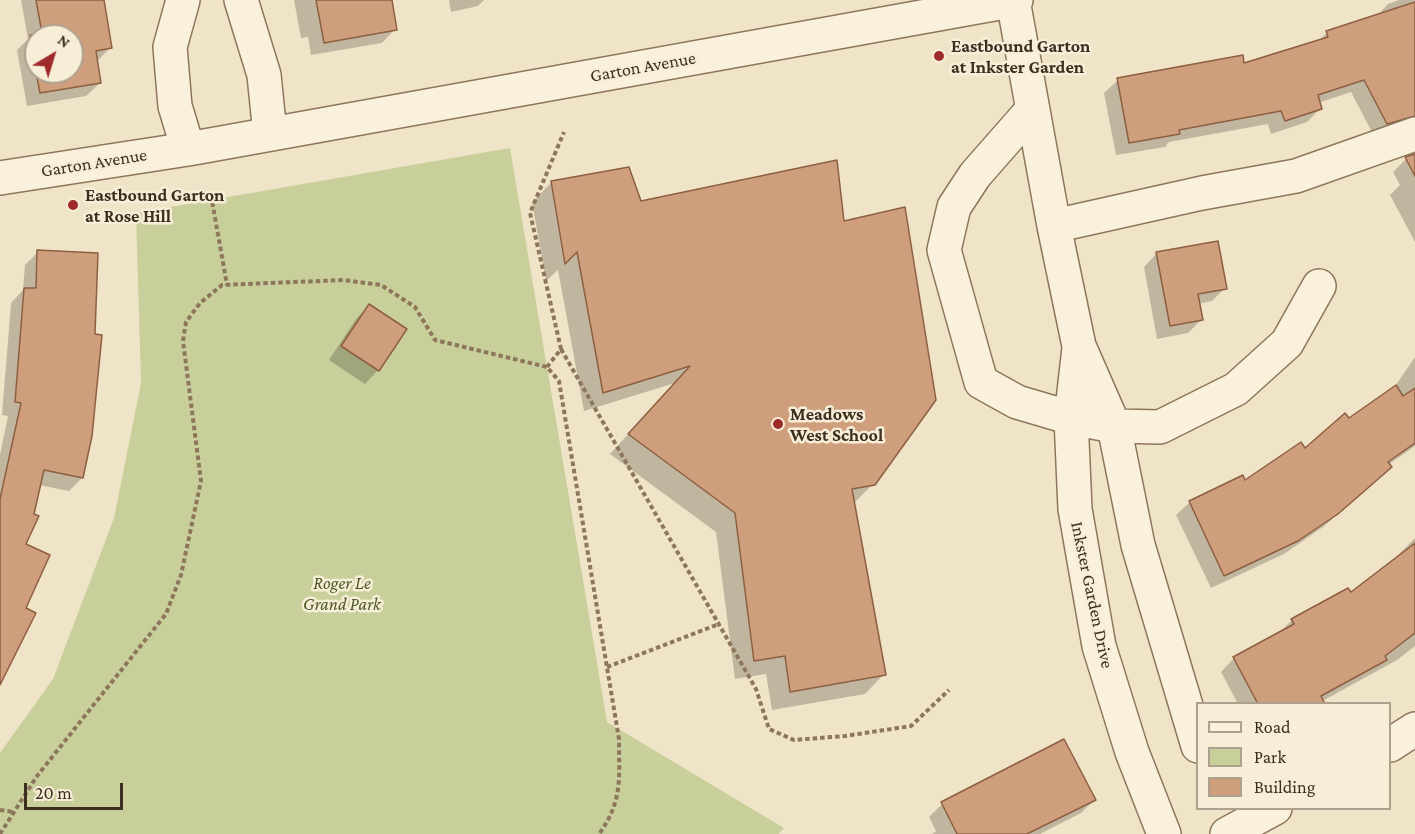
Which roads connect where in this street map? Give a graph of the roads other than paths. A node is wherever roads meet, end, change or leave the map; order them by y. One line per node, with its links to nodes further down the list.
1 (183, 0): 7 (street)
2 (241, 0): 5 (street)
3 (1014, 0): 4 (street, Inkster Garden Drive); 5 (street, Garton Avenue)
4 (1032, 110): 9 (street, Inkster Garden Drive); 12 (street)
5 (270, 134): 7 (street, Garton Avenue)
6 (1415, 134): 9 (street)
7 (188, 149): 8 (street, Garton Avenue)
8 (0, 178)
9 (1054, 226): 11 (street, Inkster Garden Drive)
10 (1319, 286): 13 (street)
11 (1079, 346): 12 (street, Inkster Garden Drive); 13 (street, Inkster Garden Drive)
12 (1071, 418): 13 (street); 19 (street, Inkster Garden Drive)
13 (1114, 426): 15 (street, Inkster Garden Drive)
14 (1415, 729): 16 (street)
15 (1196, 743)
16 (1391, 745)
17 (1270, 810): 18 (street)
18 (1228, 827)
19 (1164, 834)

